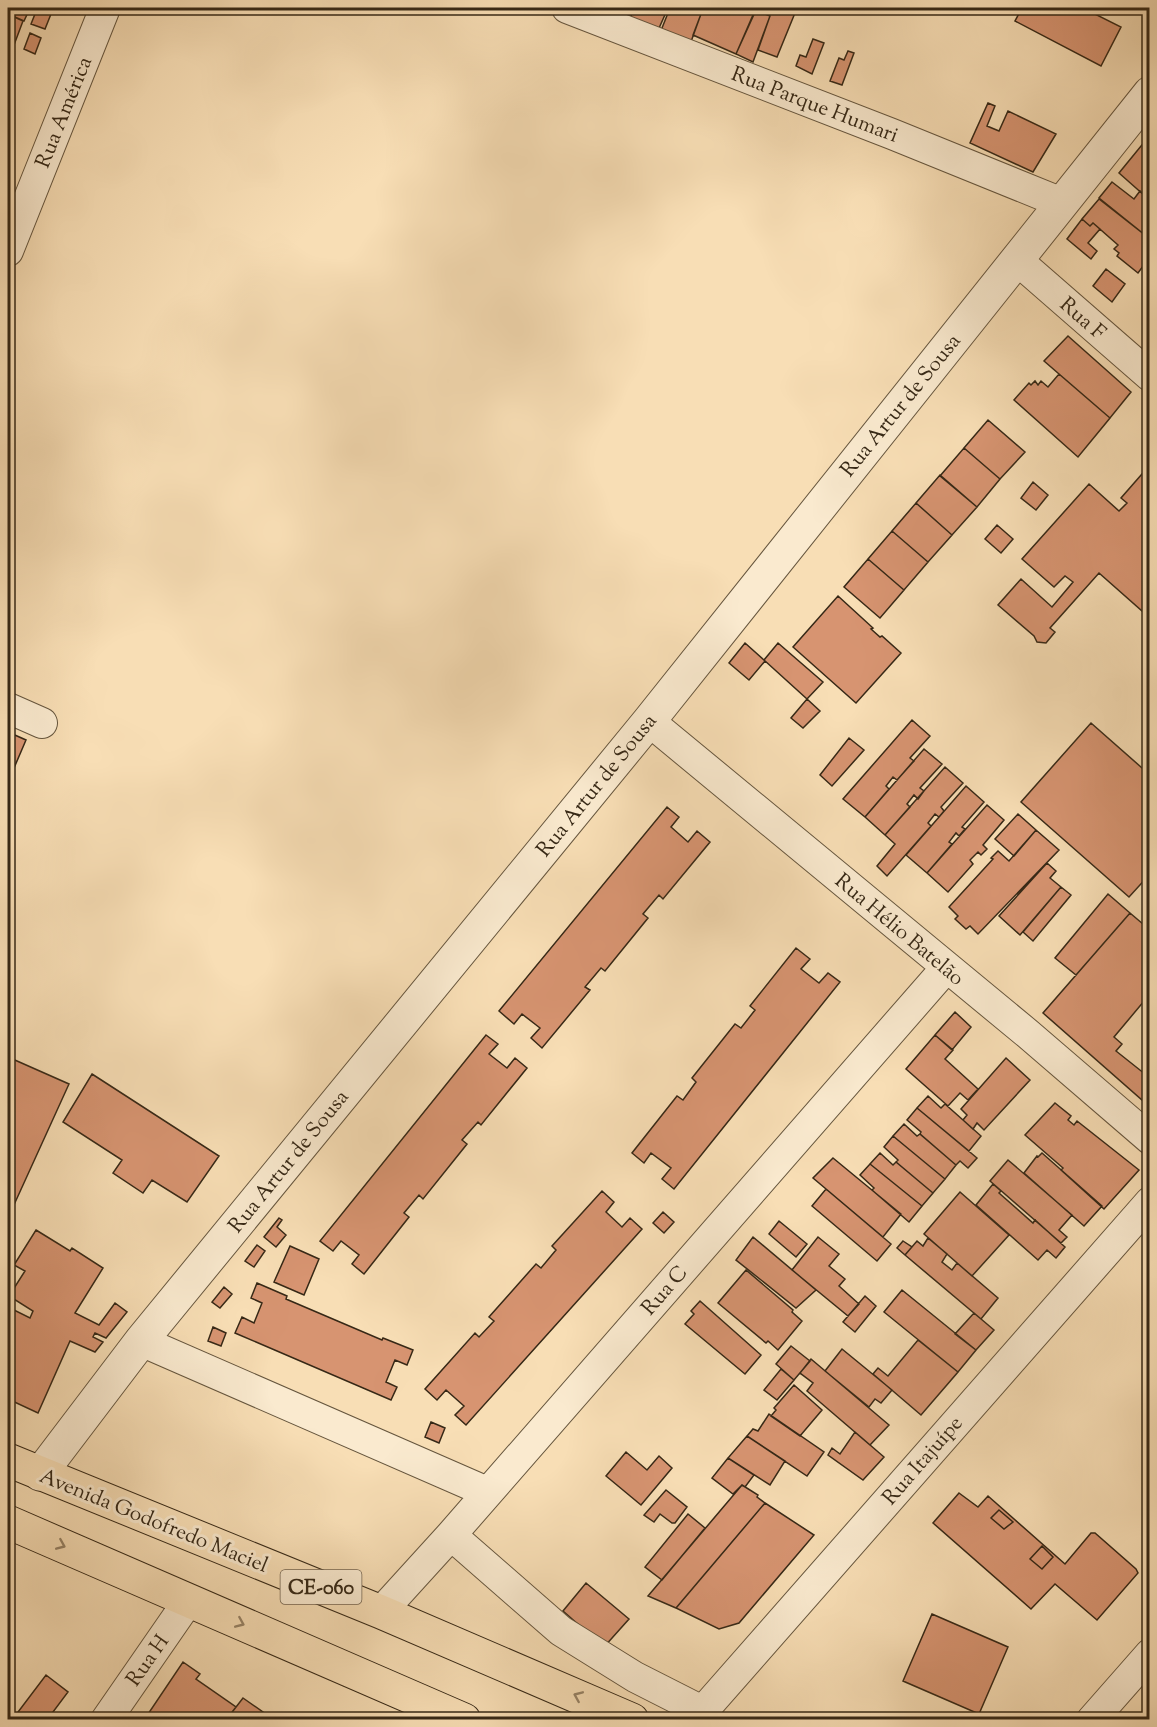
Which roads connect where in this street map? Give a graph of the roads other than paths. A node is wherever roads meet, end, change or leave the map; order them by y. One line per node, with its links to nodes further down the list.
1 (105, 8): 5 (street, Rua América)
2 (567, 8): 4 (street, Rua Parque Humari)
3 (1149, 93): 4 (street, Rua Artur de Sousa)
4 (1062, 203): 6 (street, Rua Artur de Sousa)
5 (8, 250)
6 (1017, 260): 7 (street, Rua F); 9 (street, Rua Artur de Sousa)
7 (1149, 376)
8 (8, 708): 10 (street)
9 (649, 721): 11 (street, Rua Hélio Batelão); 14 (street, Rua Artur de Sousa)
10 (42, 723)
11 (946, 968): 12 (street, Rua Hélio Batelão); 17 (street, Rua C)
12 (1149, 1139)
13 (1149, 1202): 23 (street, Rua Itajuípe)
14 (141, 1341): 16 (street, Rua Artur de Sousa); 17 (street)
15 (8, 1460): 16 (main road, Avenida Godofredo Maciel / CE-060)
16 (40, 1474): 21 (main road, Avenida Godofredo Maciel / CE-060)
17 (487, 1492): 19 (street, Rua C)
18 (8, 1522): 20 (main road, one-way to 20)
19 (451, 1535): 21 (street, Rua C); 23 (street)
20 (189, 1600): 24 (street, Rua H); 25 (main road, one-way to 25)
21 (381, 1612): 26 (main road, Avenida Godofredo Maciel / CE-060, one-way to 21)
22 (1149, 1654): 27 (street)
23 (699, 1715)
24 (106, 1719)
25 (464, 1719)
26 (632, 1719)
27 (1092, 1719)

